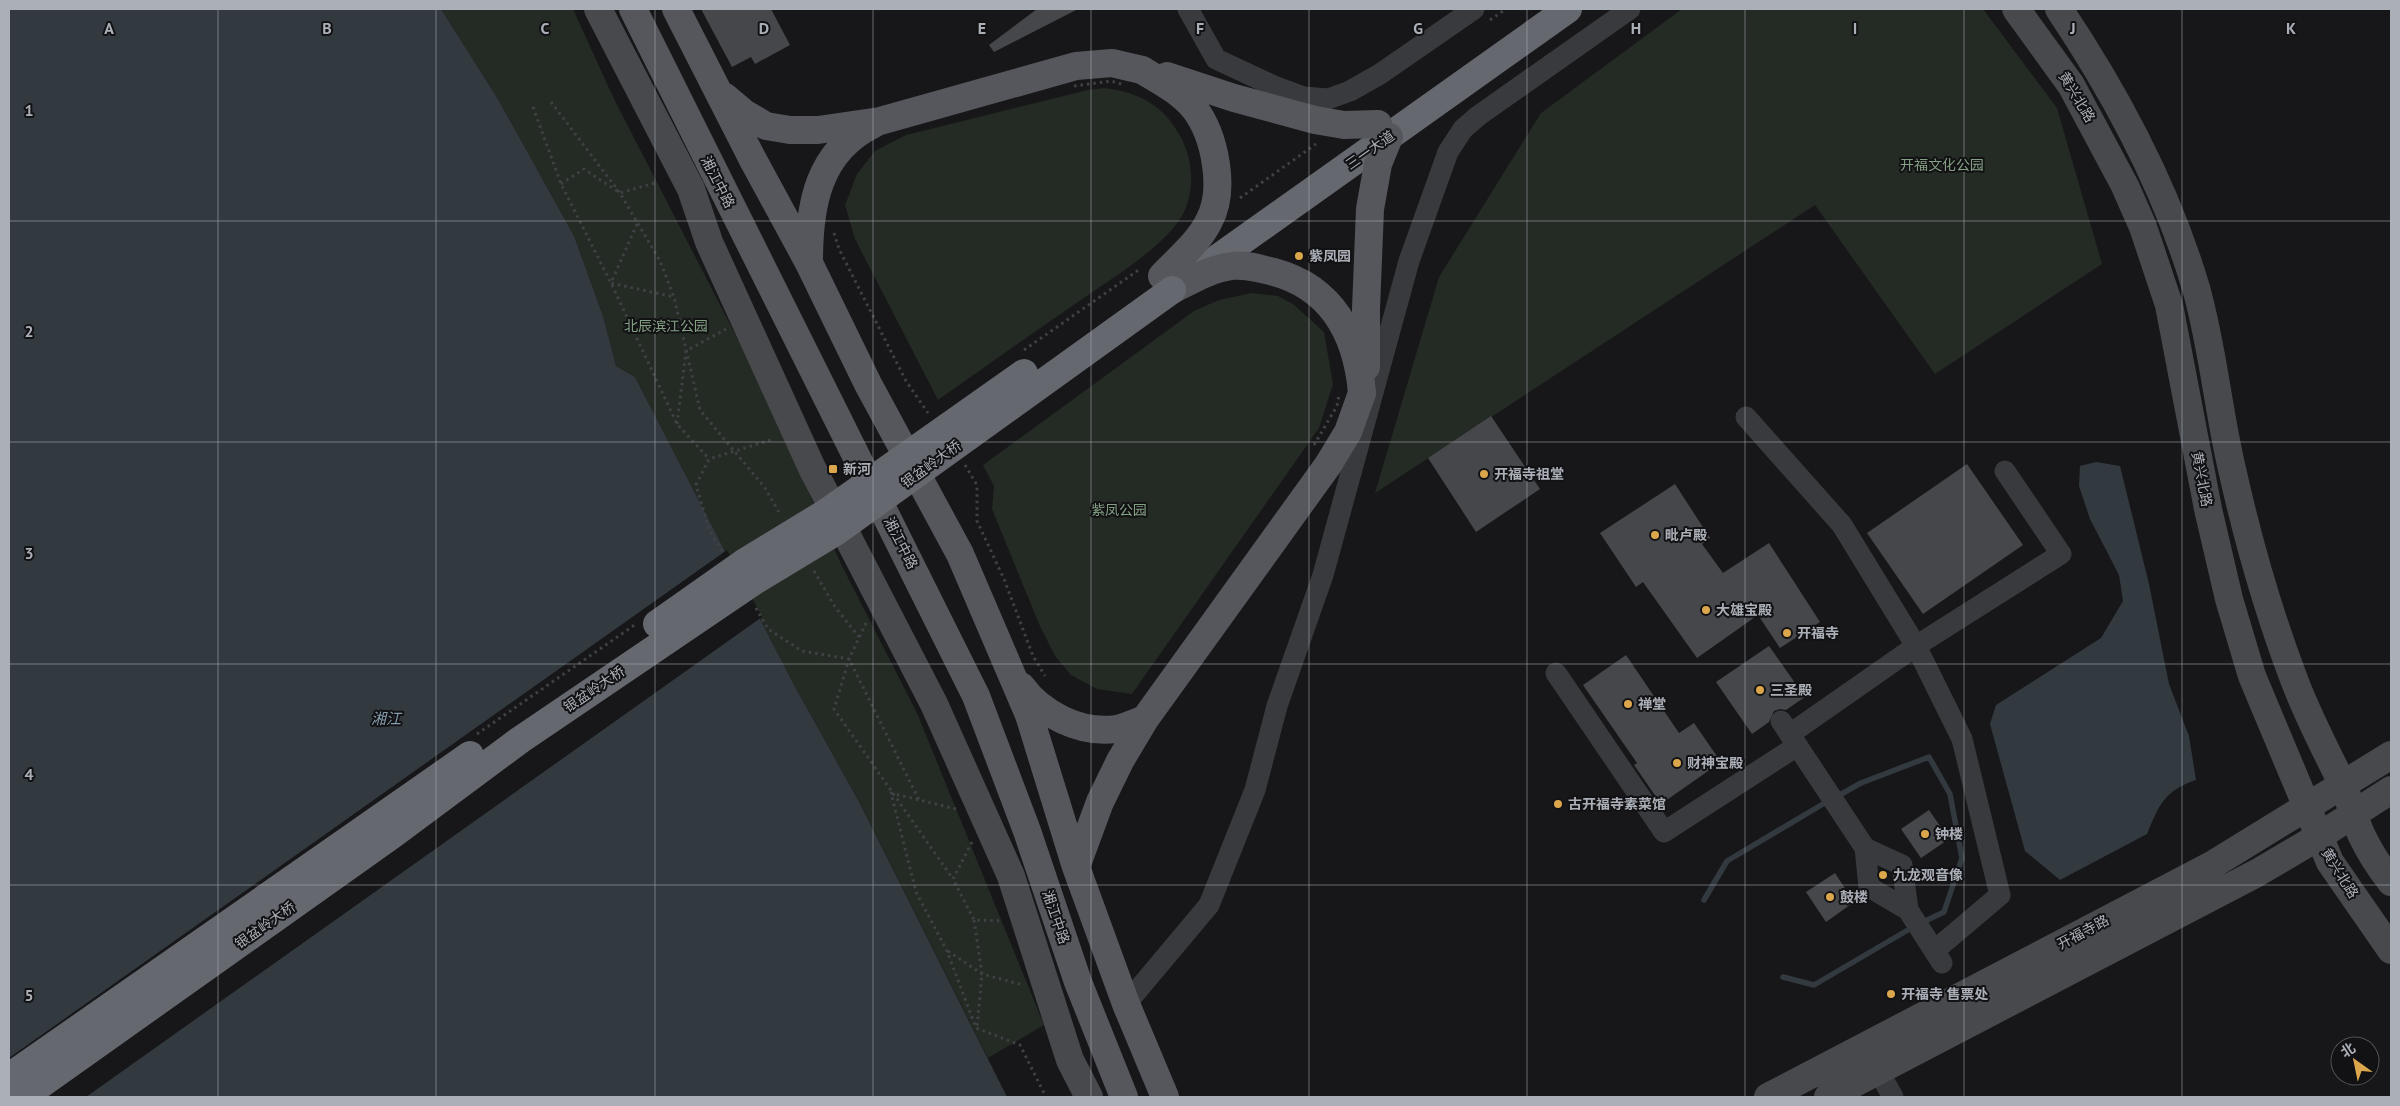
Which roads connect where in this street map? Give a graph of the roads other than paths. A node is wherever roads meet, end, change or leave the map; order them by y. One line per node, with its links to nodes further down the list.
1 (598, 9): 16 (main road)
2 (632, 9): 15 (main road, 湘江中路)
3 (676, 9): 12 (main road)
4 (1188, 9): 5 (street)
5 (1474, 9)
6 (1536, 9): 14 (highway, 三一大道)
7 (1568, 9): 14 (highway, 三一大道)
8 (1630, 9): 38 (street)
9 (2016, 9): 30 (main road, 黄兴北路)
10 (2059, 9): 28 (main road)
11 (1135, 78): 13 (main road); 14 (main road, bridge); 18 (main road, bridge)
12 (719, 92): 13 (main road); 17 (main road)
13 (880, 121): 17 (main road)
14 (1384, 130): 18 (highway, 三一大道, bridge); 19 (main road, bridge)
15 (703, 151): 16 (main road); 44 (main road, 湘江中路)
16 (709, 242): 43 (main road)
17 (809, 263): 23 (main road)
18 (1159, 277): 19 (main road, bridge); 41 (highway, 银盆岭大桥, bridge); 42 (highway, 银盆岭大桥, bridge)
19 (1350, 392): 25 (main road)
20 (1746, 417): 22 (street)
21 (2005, 472): 22 (street)
22 (1916, 646): 26 (street); 36 (street)
23 (1011, 673): 25 (main road); 34 (main road)
24 (1556, 673): 26 (street)
25 (1146, 719): 34 (main road)
26 (1790, 734): 33 (street)
27 (2391, 755): 28 (main road, 开福寺路)
28 (2343, 786): 30 (main road, 开福寺路); 31 (main road)
29 (2391, 790): 31 (main road, 开福寺路)
30 (2308, 808): 32 (main road, 黄兴北路); 39 (main road, 开福寺路)
31 (2353, 814): 32 (main road, 开福寺路); 35 (main road)
32 (2318, 838): 37 (main road, 黄兴北路); 40 (main road, 开福寺路)
33 (1865, 848): 36 (street); 36 (street)
34 (1076, 867): 38 (main road)
35 (2391, 882)
36 (1908, 910)
37 (2391, 950)
38 (1126, 1004): 45 (main road)
39 (1864, 1046): 40 (street); 46 (main road, 开福寺路)
40 (1878, 1071): 47 (main road, 开福寺路); 48 (street)
41 (9, 1077)
42 (23, 1097)
43 (1089, 1097)
44 (1124, 1097)
45 (1165, 1097)
46 (1768, 1097)
47 (1828, 1097)
48 (1893, 1097)

